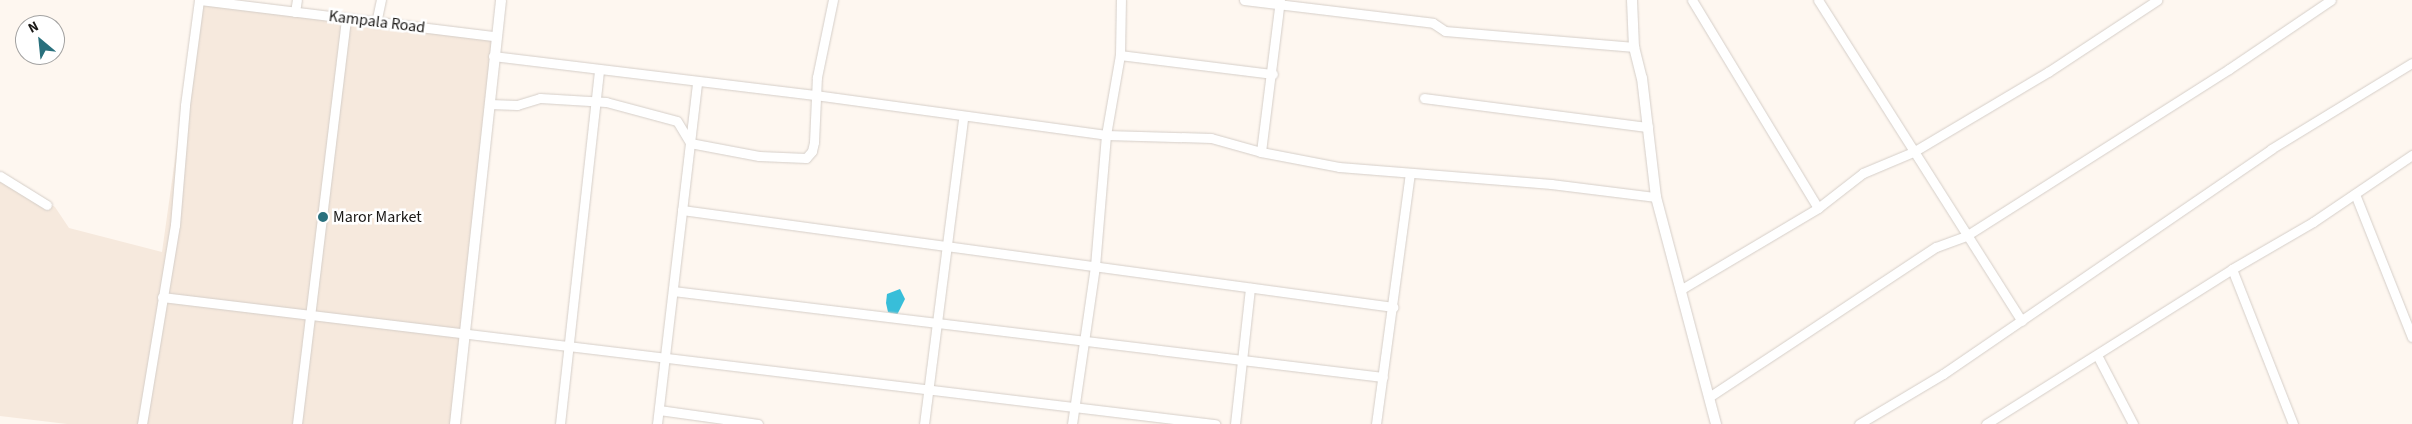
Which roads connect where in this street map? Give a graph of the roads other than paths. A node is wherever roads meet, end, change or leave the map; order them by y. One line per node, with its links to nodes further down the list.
1 (200, 0): 14 (street, Kampala Road); 50 (street)
2 (297, 0): 14 (street)
3 (380, 0): 16 (street)
4 (501, 0): 17 (street)
5 (833, 0): 25 (street)
6 (1121, 0): 19 (street)
7 (1244, 0): 13 (street)
8 (1632, 0): 18 (street)
9 (1692, 0): 41 (street)
10 (1818, 0): 34 (street)
11 (2157, 0): 34 (street)
12 (2331, 0): 43 (street)
13 (1280, 2): 18 (street); 23 (street)
14 (295, 12): 15 (street, Kampala Road)
15 (346, 18): 16 (street, Kampala Road); 52 (street)
16 (376, 23): 17 (street, Kampala Road)
17 (495, 36): 20 (street)
18 (1634, 47): 30 (street)
19 (1120, 55): 23 (street); 31 (street)
20 (492, 56): 22 (street); 28 (street)
21 (2412, 63): 53 (street)
22 (599, 69): 24 (street); 27 (street)
23 (1272, 74): 33 (street)
24 (697, 81): 25 (street); 32 (street)
25 (815, 95): 29 (street); 32 (street)
26 (1424, 98): 30 (street)
27 (595, 101): 28 (street); 32 (street); 58 (street)
28 (489, 104): 55 (street)
29 (963, 118): 31 (street); 44 (street)
30 (1648, 127): 39 (street)
31 (1106, 135): 33 (street); 45 (street)
32 (690, 143): 42 (street)
33 (1261, 152): 36 (street)
34 (1913, 152): 41 (street); 43 (street)
35 (2412, 155): 38 (street)
36 (1410, 173): 39 (street); 51 (street)
37 (0, 176): 40 (street)
38 (2355, 194): 46 (street); 56 (street)
39 (1656, 197): 49 (street)
40 (47, 205)
41 (1818, 208): 49 (street)
42 (682, 210): 44 (street); 48 (street)
43 (1966, 236): 53 (street); 64 (street)
44 (949, 247): 45 (street); 54 (street)
45 (1095, 266): 47 (street); 57 (street)
46 (2232, 269): 59 (street); 82 (street)
47 (1250, 288): 51 (street); 61 (street)
48 (673, 290): 54 (street); 60 (street)
49 (1680, 290): 64 (street)
50 (162, 297): 52 (street); 67 (street)
51 (1393, 307): 62 (street)
52 (311, 315): 55 (street); 68 (street)
53 (2022, 321): 79 (street)
54 (938, 322): 57 (street); 63 (street)
55 (463, 333): 58 (street); 69 (street)
56 (2412, 337)
57 (1085, 339): 61 (street); 65 (street)
58 (568, 346): 60 (street); 70 (street)
59 (2097, 355): 80 (street); 81 (street)
60 (666, 358): 63 (street); 66 (street)
61 (1242, 360): 62 (street); 76 (street)
62 (1382, 377): 77 (street)
63 (929, 390): 65 (street); 73 (street)
64 (1709, 397): 78 (street)
65 (1074, 408): 74 (street); 75 (street)
66 (659, 410): 71 (street); 72 (street)
67 (142, 424)
68 (298, 424)
69 (455, 424)
70 (560, 424)
71 (658, 424)
72 (758, 424)
73 (924, 424)
74 (1072, 424)
75 (1215, 424)
76 (1235, 424)
77 (1376, 424)
78 (1716, 424)
79 (1859, 424)
80 (1986, 424)
81 (2132, 424)
82 (2293, 424)

